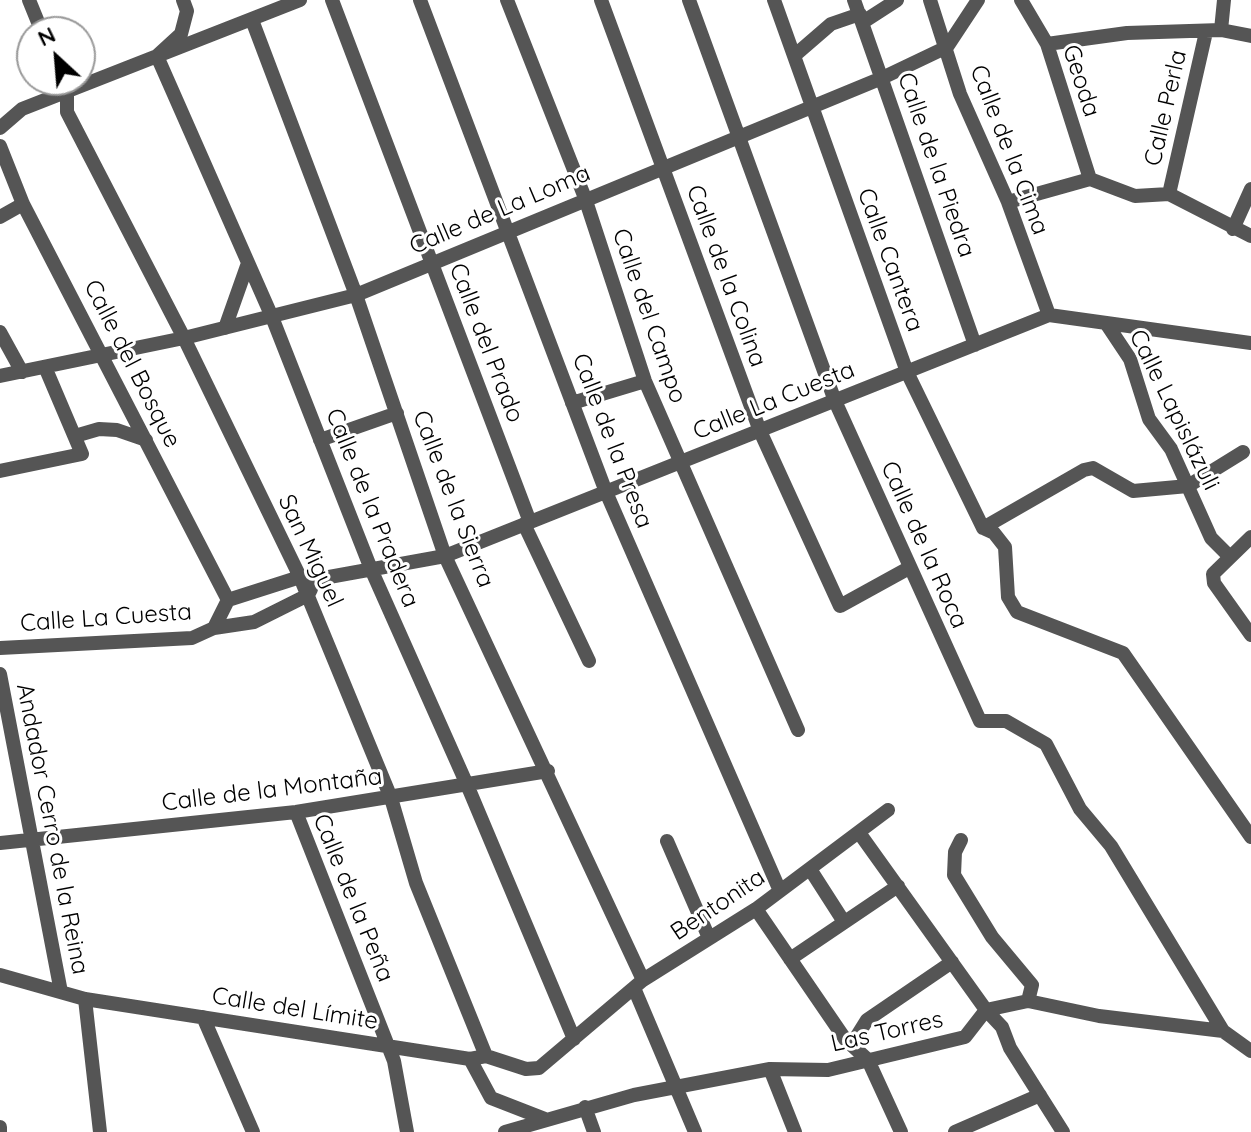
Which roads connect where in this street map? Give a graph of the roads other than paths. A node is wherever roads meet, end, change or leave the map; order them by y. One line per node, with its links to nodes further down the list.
1 (183, 0): 20 (street)
2 (300, 0): 15 (street)
3 (332, 0): 42 (street, Calle del Prado)
4 (420, 0): 39 (street, Calle de la Presa)
5 (507, 0): 34 (street, Calle del Campo)
6 (601, 0): 30 (street, Calle de la Colina)
7 (689, 0): 28 (street, Calle de la Roca)
8 (774, 0): 21 (street, Calle Cantera)
9 (897, 0): 14 (street)
10 (930, 0): 19 (street, Calle de la Cima)
11 (978, 0): 19 (street)
12 (1021, 0): 18 (street, Geoda)
13 (1224, 0): 16 (street, Calle Perla)
14 (859, 12): 21 (street); 23 (street, Calle de la Piedra)
15 (252, 20): 20 (street); 43 (street, Calle de la Sierra)
16 (1213, 31): 17 (street); 18 (street); 33 (street, Calle Perla)
17 (1251, 36)
18 (1047, 44): 31 (street, Geoda)
19 (947, 47): 23 (street, Calle de La Loma); 35 (street, Calle de la Cima)
20 (157, 56): 22 (street); 41 (street, Calle de la Pradera)
21 (794, 56): 26 (street, Calle Cantera)
22 (96, 77)
23 (882, 78): 26 (street, Calle de La Loma); 51 (street, Calle de la Piedra)
24 (47, 96): 27 (street)
25 (66, 96): 49 (street, San Miguel)
26 (812, 106): 28 (street, Calle de La Loma); 55 (street, Calle Cantera)
27 (0, 128)
28 (741, 135): 30 (street, Calle de La Loma); 58 (street, Calle de la Roca)
29 (0, 146): 36 (street, Calle del Bosque)
30 (662, 167): 34 (street, Calle de La Loma); 61 (street, Calle de la Colina)
31 (1090, 179): 33 (street); 35 (street)
32 (1251, 189): 38 (street)
33 (1169, 194): 38 (street)
34 (585, 198): 39 (street, Calle de La Loma); 57 (street, Calle del Campo)
35 (1008, 202): 44 (street, Calle de la Cima)
36 (23, 204): 37 (street); 52 (street, Calle del Bosque)
37 (0, 217)
38 (1233, 229): 40 (street)
39 (507, 230): 42 (street, Calle de La Loma); 59 (street, Calle de la Presa)
40 (1251, 236)
41 (248, 263): 45 (street, Calle de la Pradera); 47 (street)
42 (432, 263): 43 (street, Calle de La Loma); 70 (street, Calle del Prado)
43 (356, 295): 45 (street, Calle de La Loma); 60 (street, Calle de la Sierra)
44 (1049, 315): 46 (street); 51 (street, Calle La Cuesta)
45 (272, 317): 47 (street, Calle de La Loma); 64 (street, Calle de la Pradera)
46 (1106, 323): 50 (street); 68 (street, Calle Lapislázuli)
47 (225, 328): 49 (street, Calle de La Loma)
48 (0, 332): 54 (street)
49 (184, 338): 52 (street, Calle de La Loma); 77 (street, San Miguel)
50 (1251, 343)
51 (975, 345): 55 (street, Calle La Cuesta)
52 (104, 354): 53 (street, Calle de La Loma); 63 (street, Calle del Bosque)
53 (45, 367): 54 (street, Calle de La Loma); 62 (street)
54 (22, 372): 56 (street, Calle de La Loma)
55 (907, 372): 58 (street, Calle La Cuesta); 71 (street, Calle Cantera)
56 (0, 376)
57 (645, 381): 59 (street); 66 (street, Calle del Campo)
58 (835, 401): 61 (street, Calle La Cuesta); 75 (street, Calle de la Roca)
59 (572, 403): 69 (street, Calle de la Presa)
60 (397, 413): 64 (street); 73 (street, Calle de la Sierra)
61 (760, 431): 66 (street, Calle La Cuesta); 75 (street, Calle de la Colina)
62 (75, 436): 63 (street); 67 (street)
63 (146, 440): 80 (street, Calle del Bosque)
64 (320, 440): 76 (street, Calle de la Pradera)
65 (1243, 452): 68 (street)
66 (681, 462): 69 (street, Calle La Cuesta); 86 (street, Calle del Campo)
67 (0, 471)
68 (1188, 486): 71 (street); 74 (street, Calle Lapislázuli)
69 (606, 492): 70 (street, Calle La Cuesta); 100 (street, Calle de la Presa)
70 (527, 523): 73 (street, Calle La Cuesta); 84 (street, Calle del Prado)
71 (983, 528): 93 (street, Calle Cantera)
72 (1251, 537): 74 (street)
73 (445, 556): 76 (street, Calle La Cuesta); 87 (street, Calle de la Sierra)
74 (1229, 556): 82 (street)
75 (909, 568): 113 (street, Calle de la Roca)
76 (371, 569): 78 (street, Calle La Cuesta); 88 (street, Calle de la Pradera)
77 (300, 577): 78 (street, Calle La Cuesta); 79 (street, San Miguel); 80 (street, Calle La Cuesta)
78 (318, 579): 79 (street)
79 (308, 595): 81 (street, Calle La Cuesta); 89 (street, San Miguel)
80 (228, 600): 81 (street, Calle La Cuesta)
81 (214, 628): 83 (street, Calle La Cuesta)
82 (1251, 635)
83 (0, 648)
84 (589, 661)
85 (0, 674): 94 (street, Andador Cerro de la Reina)
86 (798, 730)
87 (548, 771): 88 (street, Calle de la Montaña); 107 (street, Calle de la Sierra)
88 (468, 787): 89 (street, Calle de la Montaña); 114 (street, Calle de la Pradera)
89 (391, 798): 91 (street, Calle de la Montaña); 118 (street, San Miguel)
90 (888, 810): 92 (street, Bentonita)
91 (296, 812): 94 (street, Calle de la Montaña); 116 (street, Calle de la Peña)
92 (860, 834): 98 (street, Bentonita); 99 (street)
93 (1251, 837)
94 (29, 840): 97 (street, Calle de la Montaña); 108 (street, Andador Cerro de la Reina)
95 (961, 840): 110 (street)
96 (667, 841): 103 (street)
97 (0, 843)
98 (810, 869): 100 (street, Bentonita); 102 (street)
99 (898, 886): 102 (street); 105 (street)
100 (780, 891): 101 (street, Bentonita)
101 (756, 909): 103 (street, Bentonita); 104 (street)
102 (844, 922): 104 (street)
103 (709, 938): 107 (street, Bentonita)
104 (790, 959): 115 (street)
105 (952, 962): 111 (street); 115 (street)
106 (0, 975): 108 (street, Calle del Límite)
107 (639, 984): 114 (street, Bentonita); 123 (street, Calle de la Sierra)
108 (61, 992): 109 (street, Calle del Límite)
109 (85, 999): 112 (street, Calle del Límite); 127 (street)
110 (1028, 1001): 111 (street); 113 (street)
111 (986, 1010): 120 (street, Las Torres); 124 (street)
112 (203, 1017): 116 (street, Calle del Límite); 128 (street)
113 (1223, 1031): 117 (street)
114 (574, 1039): 118 (street, Calle del Límite)
115 (848, 1042): 120 (street); 122 (street)
116 (388, 1046): 119 (street, Calle del Límite); 129 (street, Calle de la Peña)
117 (1251, 1051)
118 (486, 1056): 119 (street, Calle del Límite)
119 (470, 1059): 126 (street)
120 (868, 1060): 122 (street, Las Torres); 134 (street)
121 (770, 1069): 122 (street, Las Torres); 123 (street, Las Torres); 133 (street)
122 (828, 1070)
123 (679, 1089): 125 (street, Las Torres); 132 (street, Calle de la Sierra)
124 (1040, 1095): 135 (street); 136 (street)
125 (585, 1107): 126 (street, Las Torres); 131 (street)
126 (545, 1119): 130 (street, Las Torres)
127 (100, 1132)
128 (253, 1132)
129 (407, 1132)
130 (505, 1132)
131 (594, 1132)
132 (695, 1132)
133 (795, 1132)
134 (901, 1132)
135 (955, 1132)
136 (1063, 1132)

